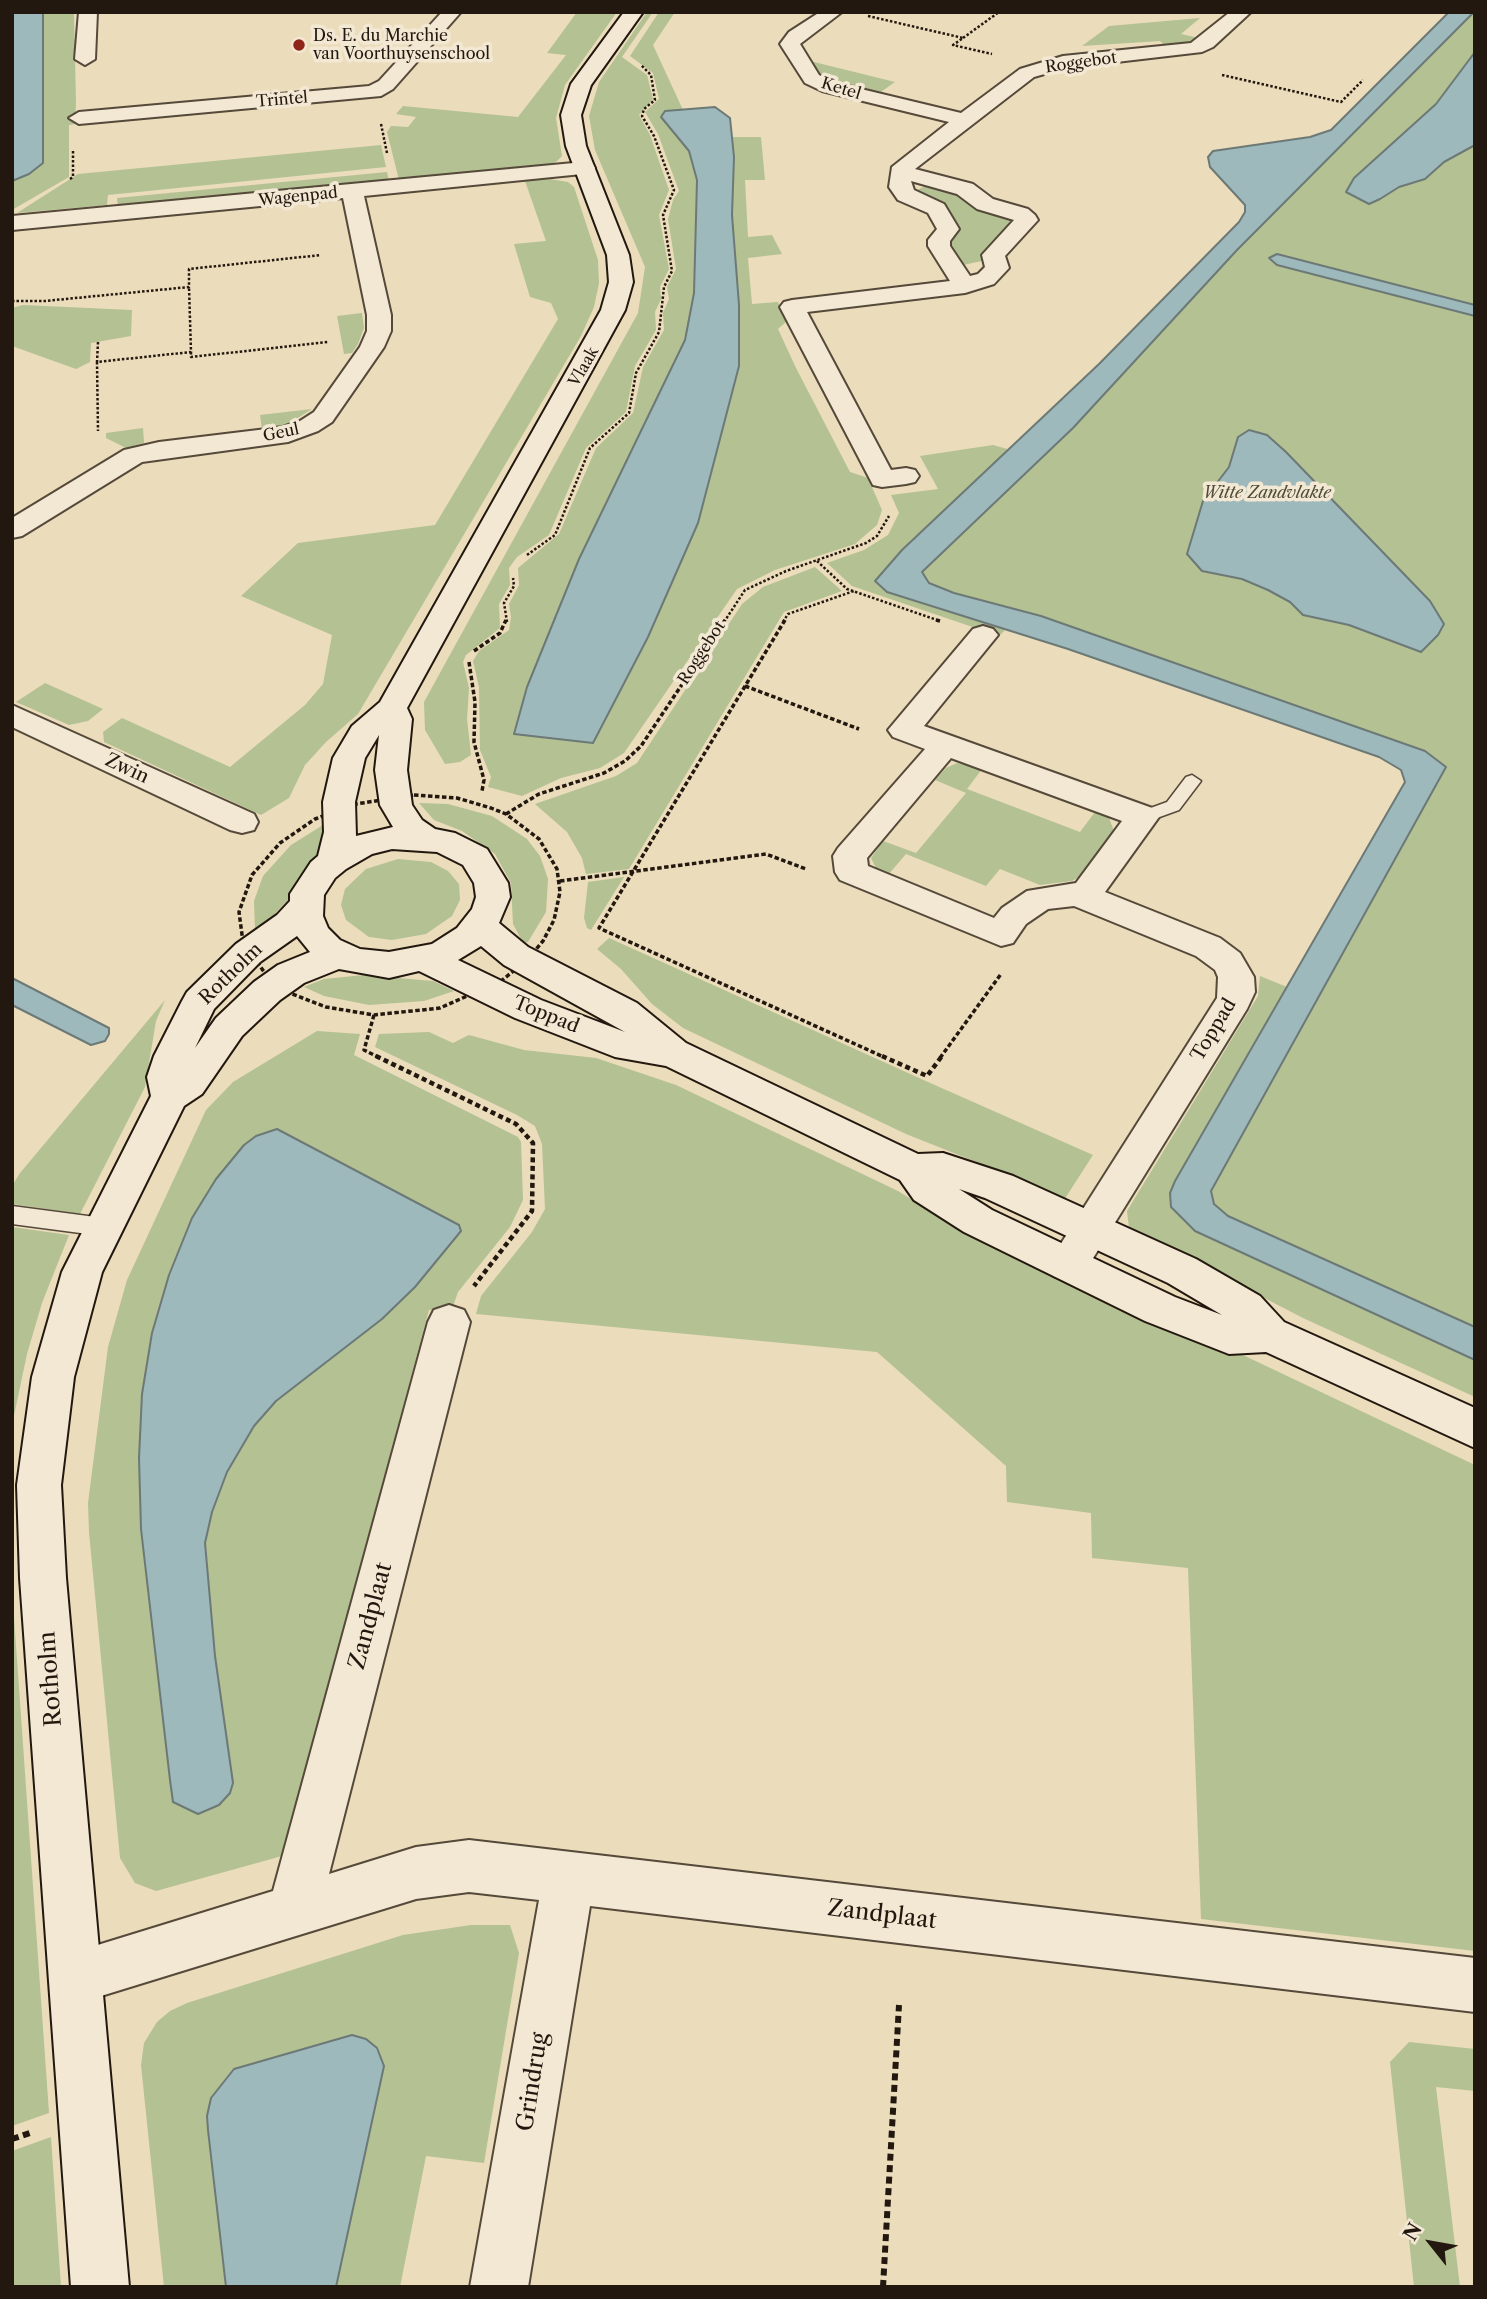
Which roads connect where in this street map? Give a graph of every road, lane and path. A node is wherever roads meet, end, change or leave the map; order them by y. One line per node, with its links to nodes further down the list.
1 (88, 12): 10 (street)
2 (452, 12): 13 (street)
3 (634, 12): 16 (street, Vlaak)
4 (833, 12): 15 (street, Ketel)
5 (999, 12): 8 (path)
6 (1242, 12): 9 (street, Roggebot)
7 (867, 16): 8 (path)
8 (962, 38): 11 (path)
9 (1177, 51): 11 (street, Roggebot); 12 (path)
10 (85, 59)
11 (1039, 68): 15 (street, Roggebot)
12 (1363, 80)
13 (374, 92): 14 (street, Trintel); 18 (path)
14 (79, 118)
15 (964, 120): 17 (street, Roggebot)
16 (584, 167): 18 (street, Wagenpad); 37 (street, Vlaak)
17 (900, 172): 23 (street); 23 (street)
18 (396, 187): 19 (street, Wagenpad)
19 (352, 191): 20 (street, Wagenpad); 29 (street, Geul)
20 (12, 223)
21 (321, 255): 22 (path)
22 (189, 286): 24 (path); 27 (path)
23 (965, 286): 30 (street)
24 (12, 301)
25 (336, 341): 27 (path)
26 (98, 342): 28 (path)
27 (191, 352): 28 (path)
28 (97, 362): 29 (path)
29 (129, 457): 32 (street, Geul)
30 (906, 476)
31 (889, 509): 33 (path, Roggebot)
32 (12, 530)
33 (817, 561): 34 (path); 42 (path, Roggebot)
34 (854, 591): 35 (path); 36 (path)
35 (983, 635): 39 (street)
36 (745, 686): 39 (path); 48 (path)
37 (392, 708): 45 (street); 46 (street, Vlaak)
38 (12, 715): 44 (street, Zwin)
39 (904, 730): 40 (street)
40 (946, 744): 43 (street); 47 (street)
41 (1192, 781): 43 (lane)
42 (506, 814)
43 (1143, 817): 50 (street)
44 (242, 822)
45 (424, 838): 46 (street); 52 (street)
46 (334, 861): 51 (street)
47 (849, 866): 48 (path); 53 (street)
48 (634, 872): 49 (path); 53 (path)
49 (559, 881)
50 (1084, 897): 53 (street, Toppad); 62 (street, Toppad)
51 (305, 906): 54 (street); 58 (street, Rotholm)
52 (480, 926): 55 (street); 57 (street, Toppad)
53 (1001, 934)
54 (338, 955): 55 (street); 58 (street, Rotholm)
55 (426, 960): 57 (street, Toppad)
56 (374, 1015): 64 (path)
57 (673, 1053): 59 (street, Toppad)
58 (170, 1096): 61 (street, Rotholm)
59 (914, 1169): 62 (street, Toppad); 63 (street, Toppad)
60 (12, 1215): 61 (lane)
61 (103, 1227): 69 (street, Rotholm)
62 (1089, 1229): 63 (street, Toppad); 65 (street, Toppad)
63 (1068, 1264): 65 (street, Toppad)
64 (449, 1322): 68 (street, Zandplaat)
65 (1269, 1334): 66 (street, Toppad)
66 (1475, 1429)
67 (569, 1878): 68 (street, Zandplaat); 70 (street, Zandplaat); 75 (street, Grindrug)
68 (294, 1910): 69 (street, Zandplaat)
69 (75, 1978): 74 (street, Rotholm)
70 (1475, 1985)
71 (899, 2005): 76 (path)
72 (34, 2132): 73 (path)
73 (12, 2140)
74 (100, 2287)
75 (499, 2287)
76 (883, 2287)

